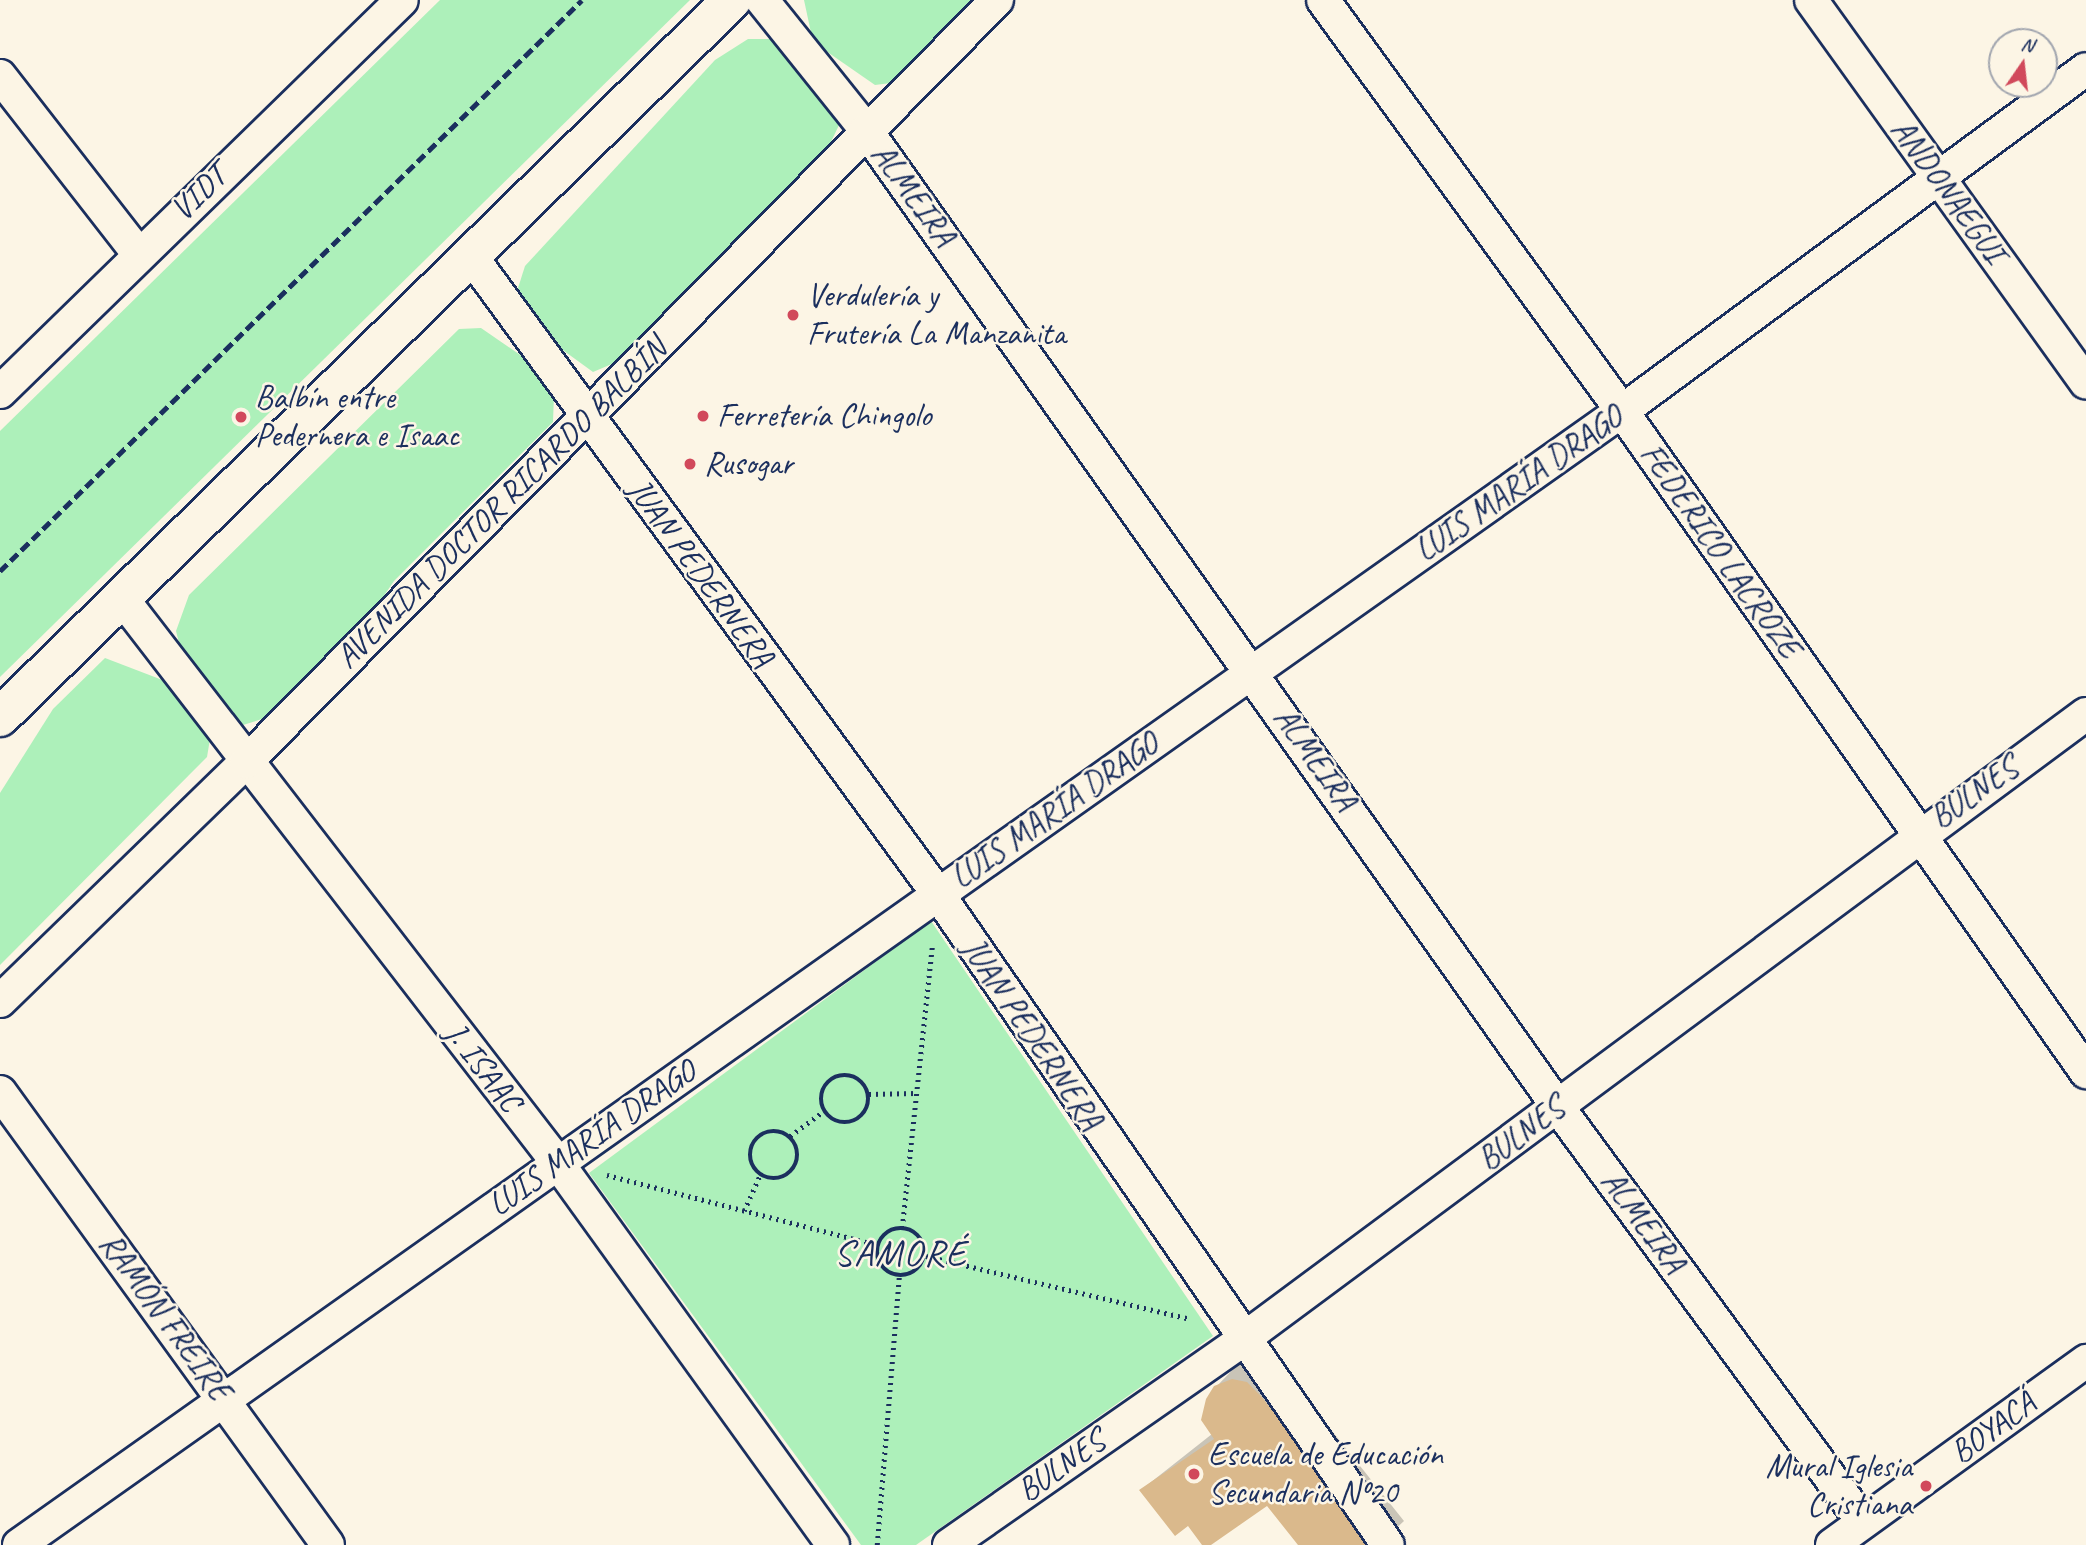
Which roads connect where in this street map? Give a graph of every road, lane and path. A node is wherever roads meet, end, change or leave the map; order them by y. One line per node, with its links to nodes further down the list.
1 (402, 0): 11 (street, VIDT)
2 (732, 0): 12 (main road)
3 (762, 0): 9 (street, ALMEIRA)
4 (997, 0): 9 (street, AVENIDA DOCTOR RICARDO BALBÍN)
5 (1323, 0): 15 (street, FEDERICO LACROZE)
6 (1811, 0): 10 (street, ANDONAEGUI)
7 (2086, 69): 10 (street, LUIS MARÍA DRAGO)
8 (0, 76): 11 (street)
9 (866, 130): 16 (street, AVENIDA DOCTOR RICARDO BALBÍN); 18 (street, ALMEIRA)
10 (1937, 176): 13 (street, ANDONAEGUI); 15 (street, LUIS MARÍA DRAGO)
11 (137, 252): 14 (street, VIDT)
12 (471, 256): 16 (street, JUAN PEDERNERA); 17 (main road)
13 (2086, 382)
14 (0, 392)
15 (1622, 411): 18 (street, LUIS MARÍA DRAGO); 22 (street, FEDERICO LACROZE)
16 (586, 416): 21 (street, AVENIDA DOCTOR RICARDO BALBÍN); 23 (street, JUAN PEDERNERA)
17 (121, 597): 20 (main road); 21 (street, J. ISAAC)
18 (1254, 671): 23 (street, LUIS MARÍA DRAGO); 29 (street, ALMEIRA)
19 (2086, 714): 22 (street, BULNES)
20 (0, 717)
21 (246, 762): 24 (street, AVENIDA DOCTOR RICARDO BALBÍN); 32 (street, J. ISAAC)
22 (1917, 834): 25 (street, FEDERICO LACROZE); 29 (street, BULNES)
23 (938, 894): 27 (path); 32 (street, LUIS MARÍA DRAGO); 39 (street, JUAN PEDERNERA)
24 (0, 1001)
25 (2086, 1072)
26 (0, 1092): 41 (street, RAMÓN FREIRE)
27 (916, 1093): 28 (path); 35 (path)
28 (869, 1094): 30 (path); 30 (path)
29 (1558, 1107): 39 (street, BULNES); 42 (street, ALMEIRA)
30 (824, 1111): 31 (path)
31 (790, 1136): 33 (path); 33 (path)
32 (557, 1162): 34 (path); 41 (street, LUIS MARÍA DRAGO); 45 (street, J. ISAAC)
33 (761, 1175): 34 (path)
34 (744, 1211): 36 (path)
35 (902, 1228): 36 (path); 37 (path)
36 (878, 1245): 38 (path)
37 (926, 1256): 38 (path); 39 (path)
38 (900, 1276): 46 (path)
39 (1237, 1335): 47 (street, BULNES); 48 (street, JUAN PEDERNERA)
40 (2086, 1362): 42 (street, BOYACÁ)
41 (225, 1398): 43 (street, LUIS MARÍA DRAGO); 44 (street, RAMÓN FREIRE)
42 (1863, 1522): 49 (street, BOYACÁ)
43 (19, 1545)
44 (328, 1545)
45 (833, 1545)
46 (877, 1545)
47 (949, 1545)
48 (1388, 1545)
49 (1832, 1545)

